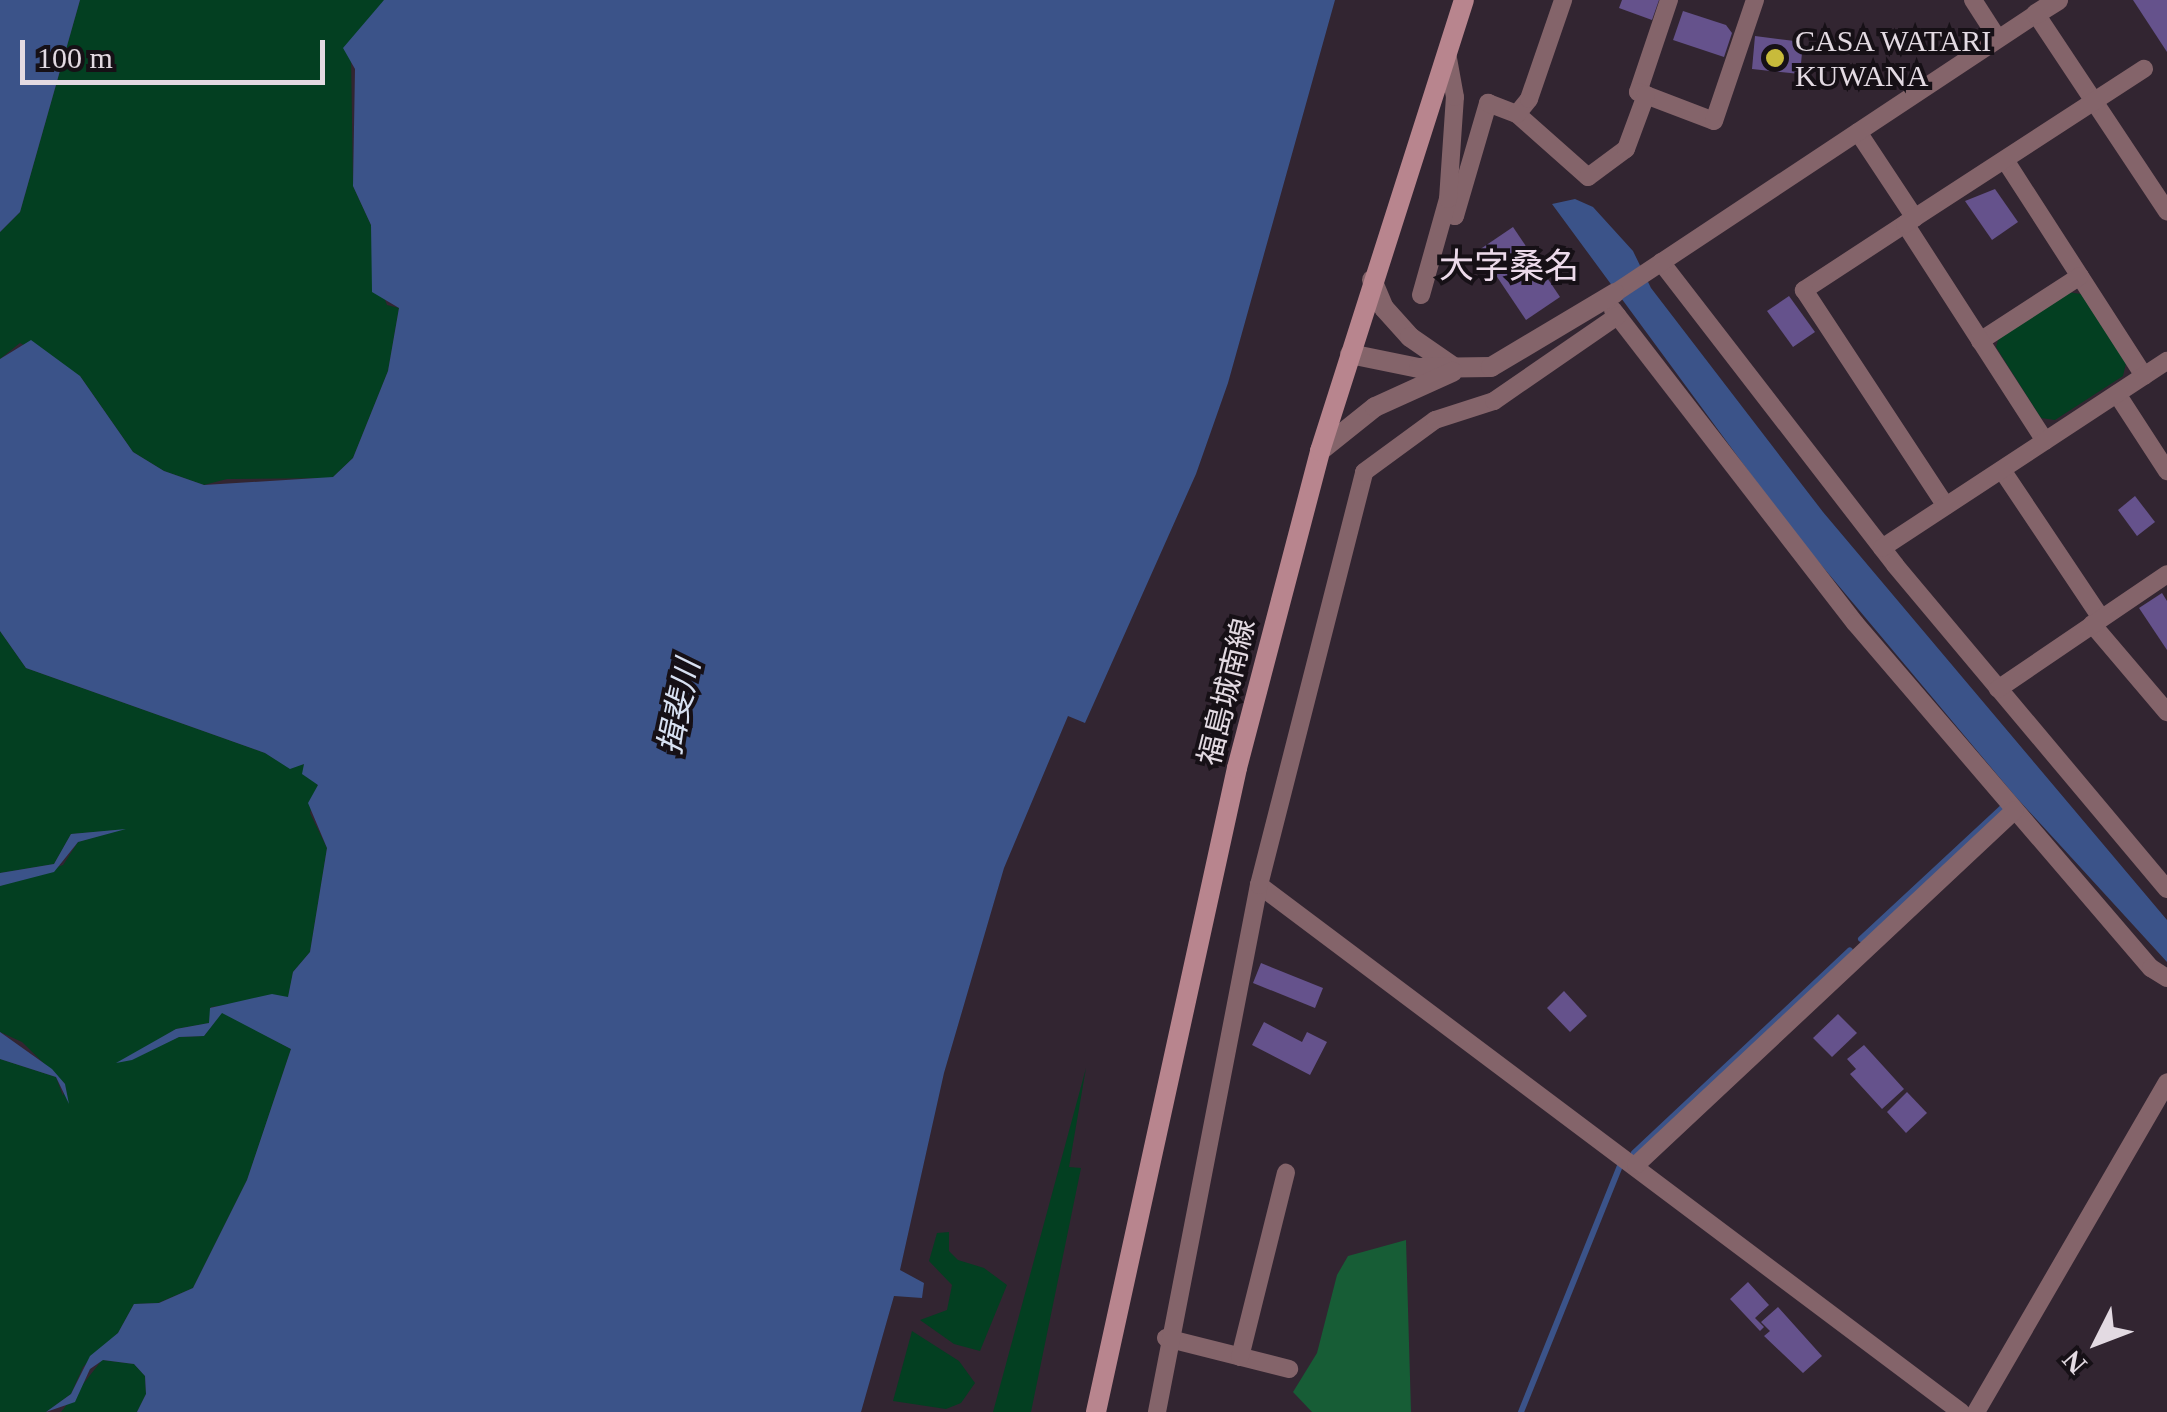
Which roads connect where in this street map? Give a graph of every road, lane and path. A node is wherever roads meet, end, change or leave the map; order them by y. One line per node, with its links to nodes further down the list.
1 (1464, 0): 9 (main road, 福島城南線)
2 (1562, 0): 13 (street)
3 (1670, 0): 11 (street)
4 (1755, 0): 11 (street)
5 (1973, 0): 8 (street)
6 (2058, 0): 7 (street)
7 (2036, 14): 8 (street); 12 (street)
8 (1998, 39): 14 (street)
9 (1447, 52): 17 (street); 21 (main road, 福島城南線)
10 (2144, 68): 12 (street)
11 (1646, 95): 13 (street)
12 (2095, 101): 15 (street); 16 (street)
13 (1517, 114): 17 (street)
14 (1858, 132): 18 (street); 19 (street)
15 (2005, 160): 18 (street); 20 (street)
16 (2167, 211)
17 (1445, 214): 22 (street)
18 (1910, 221): 24 (street); 34 (street)
19 (1661, 262): 23 (street); 35 (street)
20 (2080, 276): 24 (street); 28 (street)
21 (1372, 280): 25 (main road, 福島城南線); 27 (street)
22 (1421, 296)
23 (1612, 302): 27 (street); 40 (street); 41 (street)
24 (1980, 340): 30 (street)
25 (1350, 354): 27 (street); 31 (main road, 福島城南線)
26 (2167, 361): 28 (street)
27 (1458, 369): 31 (street)
28 (2144, 376): 29 (street)
29 (2117, 394): 30 (street); 33 (street)
30 (2045, 441): 32 (street)
31 (1320, 451): 50 (main road, 福島城南線)
32 (2002, 470): 34 (street); 37 (street)
33 (2167, 471)
34 (1946, 506): 35 (street)
35 (1882, 548): 38 (street)
36 (2167, 574): 37 (street)
37 (2096, 621): 38 (street); 39 (street)
38 (1998, 689): 42 (street)
39 (2167, 712)
40 (2014, 810): 43 (street); 45 (street)
41 (1259, 885): 45 (street); 47 (street)
42 (2167, 889)
43 (2167, 978)
44 (2167, 1082): 53 (street)
45 (1636, 1165): 52 (street)
46 (1286, 1172): 48 (street)
47 (1166, 1338): 48 (street); 51 (street)
48 (1240, 1356): 49 (street)
49 (1289, 1369)
50 (1096, 1412)
51 (1157, 1412)
52 (1962, 1412)
53 (1976, 1412)

